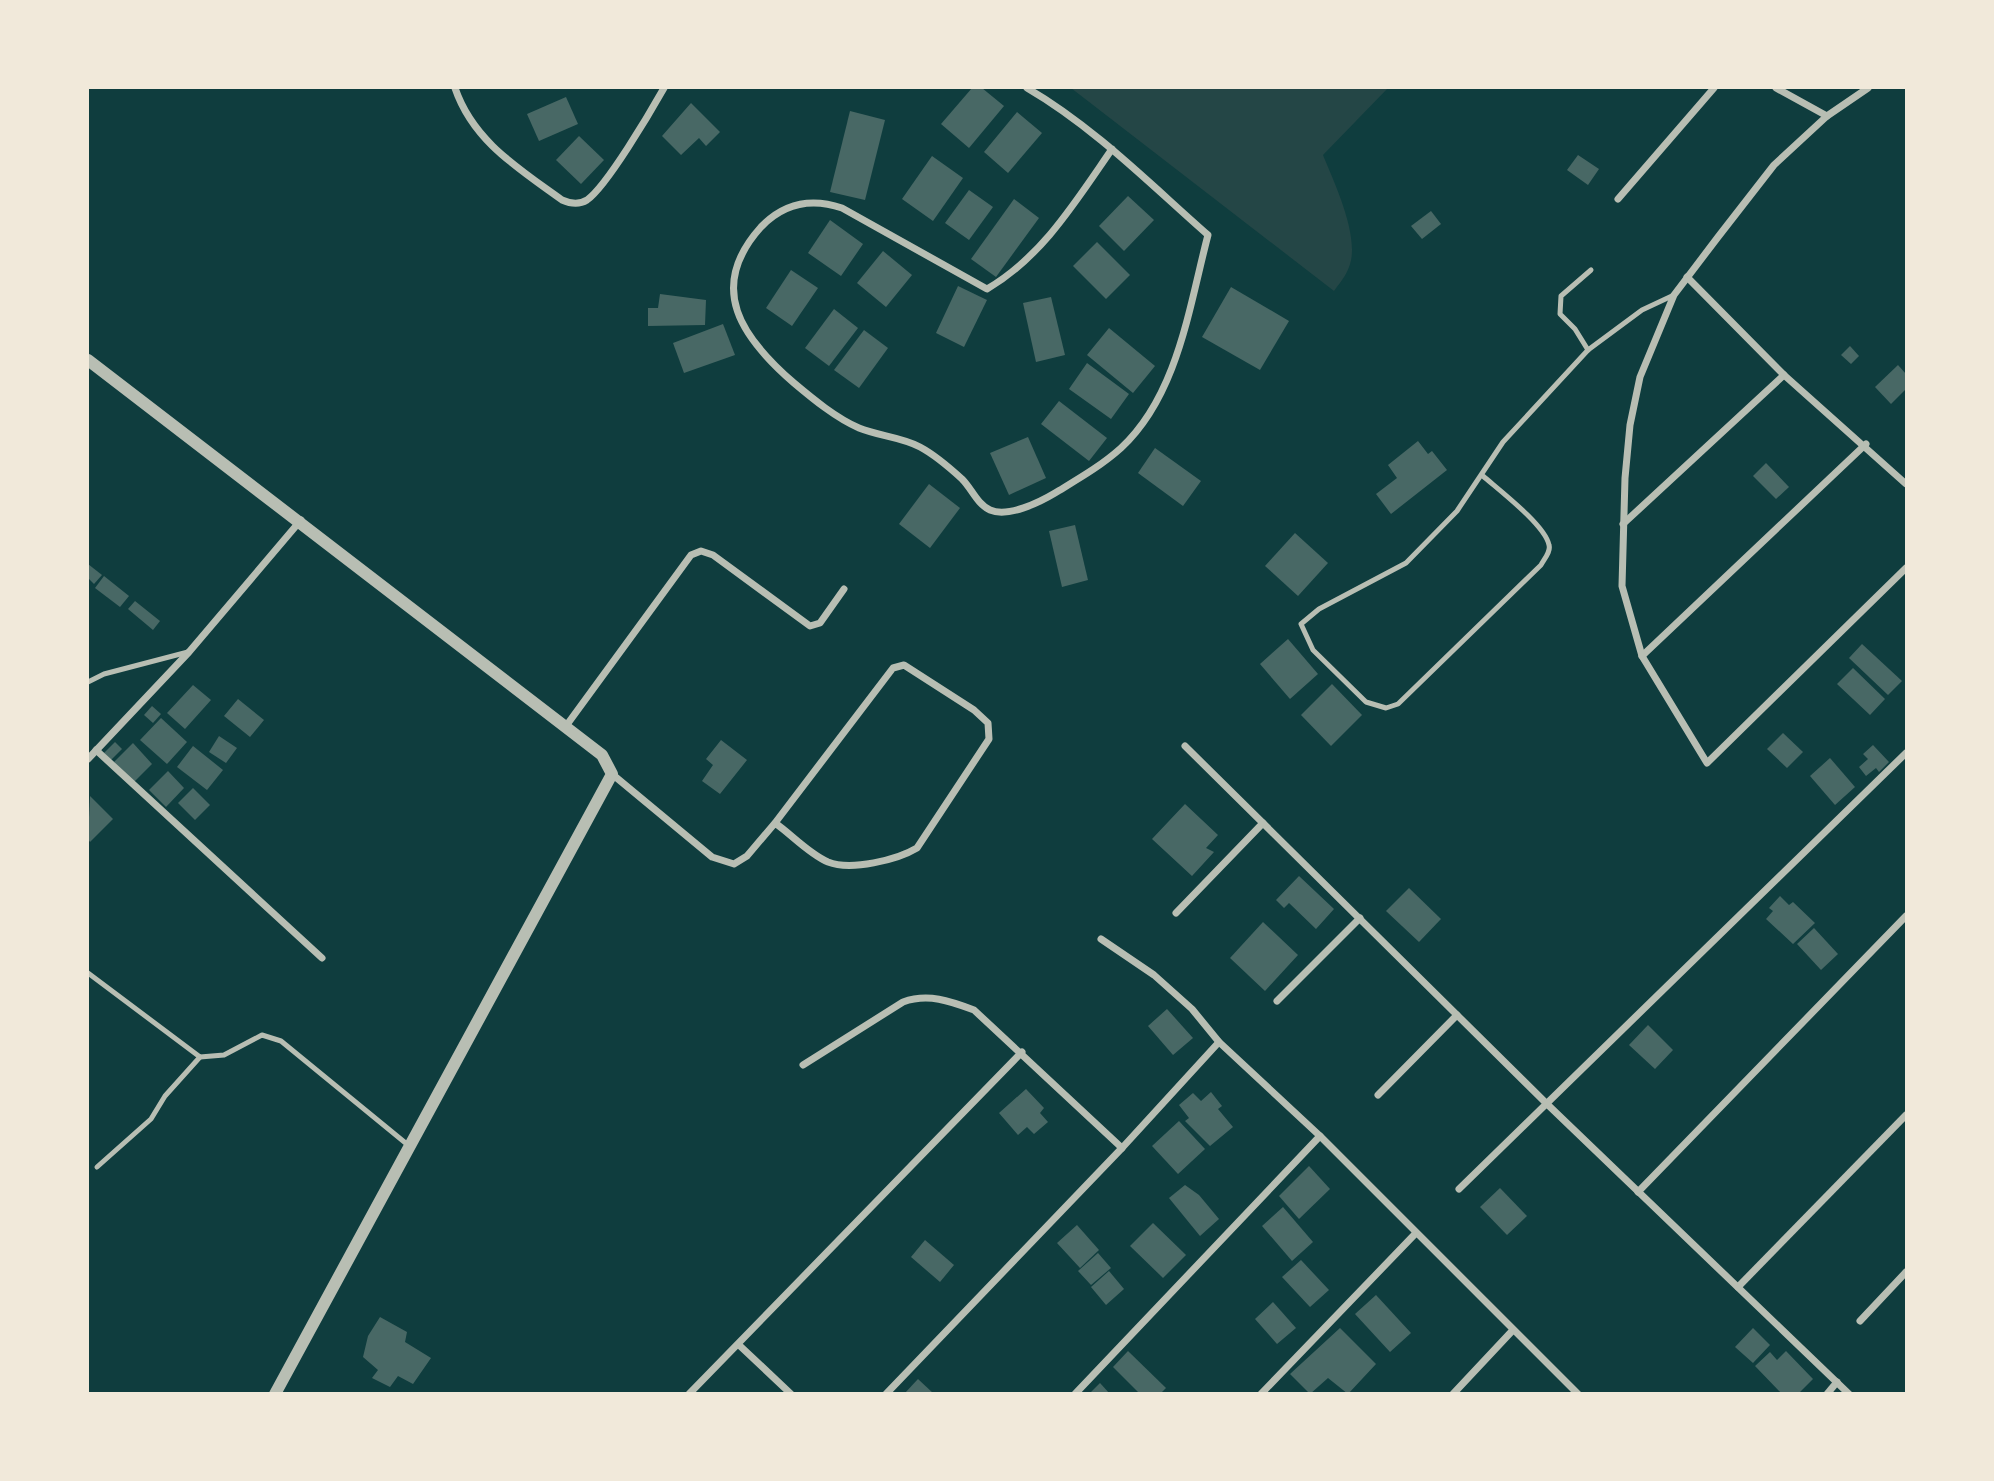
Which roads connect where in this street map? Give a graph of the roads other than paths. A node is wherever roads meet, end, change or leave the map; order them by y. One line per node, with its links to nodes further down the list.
1 (455, 88): 2 (street)
2 (664, 88)
3 (1027, 88): 8 (street)
4 (1714, 88): 9 (street)
5 (1776, 88): 7 (street)
6 (1868, 88): 7 (street)
7 (1827, 116): 11 (street)
8 (1112, 149): 8 (street)
9 (1618, 199)
10 (1591, 270): 13 (lane)
11 (1687, 277): 12 (street); 15 (street)
12 (1674, 295): 13 (lane); 20 (street)
13 (1588, 350): 17 (lane)
14 (88, 360): 19 (street)
15 (1784, 374): 16 (street); 20 (street)
16 (1866, 444): 18 (street); 24 (street)
17 (1483, 476): 17 (lane)
18 (1906, 484)
19 (301, 520): 23 (street); 26 (street)
20 (1623, 524): 24 (street)
21 (1906, 568): 24 (street)
22 (844, 589): 26 (street)
23 (189, 652): 25 (lane); 28 (street)
24 (1642, 656)
25 (88, 682)
26 (566, 726): 31 (street)
27 (1185, 746): 33 (street)
28 (96, 750): 30 (street); 38 (street)
29 (1906, 753): 47 (street)
30 (88, 759)
31 (612, 774): 32 (street); 50 (street)
32 (775, 822): 32 (street)
33 (1263, 823): 34 (street); 36 (street)
34 (1176, 913)
35 (1906, 916): 54 (street)
36 (1360, 918): 40 (street); 41 (street)
37 (1101, 939): 42 (street)
38 (322, 958)
39 (88, 973): 44 (lane)
40 (1277, 1001)
41 (1457, 1015): 46 (street); 47 (street)
42 (1219, 1042): 49 (street); 51 (street)
43 (1022, 1052): 45 (street); 51 (street); 60 (street)
44 (200, 1057): 50 (lane); 52 (lane)
45 (803, 1065)
46 (1378, 1095)
47 (1547, 1104): 53 (street); 54 (street)
48 (1906, 1115): 57 (street)
49 (1320, 1136): 55 (street); 66 (street)
50 (408, 1144): 62 (street)
51 (1122, 1148): 65 (street)
52 (97, 1167)
53 (1459, 1189)
54 (1638, 1192): 57 (street)
55 (1415, 1234): 59 (street); 67 (street)
56 (1906, 1272): 58 (street)
57 (1738, 1287): 61 (street)
58 (1860, 1321)
59 (1513, 1330): 68 (street); 69 (street)
60 (739, 1345): 63 (street); 64 (street)
61 (1837, 1382): 70 (street); 71 (street)
62 (275, 1394)
63 (689, 1394)
64 (791, 1394)
65 (887, 1394)
66 (1075, 1394)
67 (1261, 1394)
68 (1453, 1394)
69 (1578, 1394)
70 (1826, 1394)
71 (1849, 1394)

